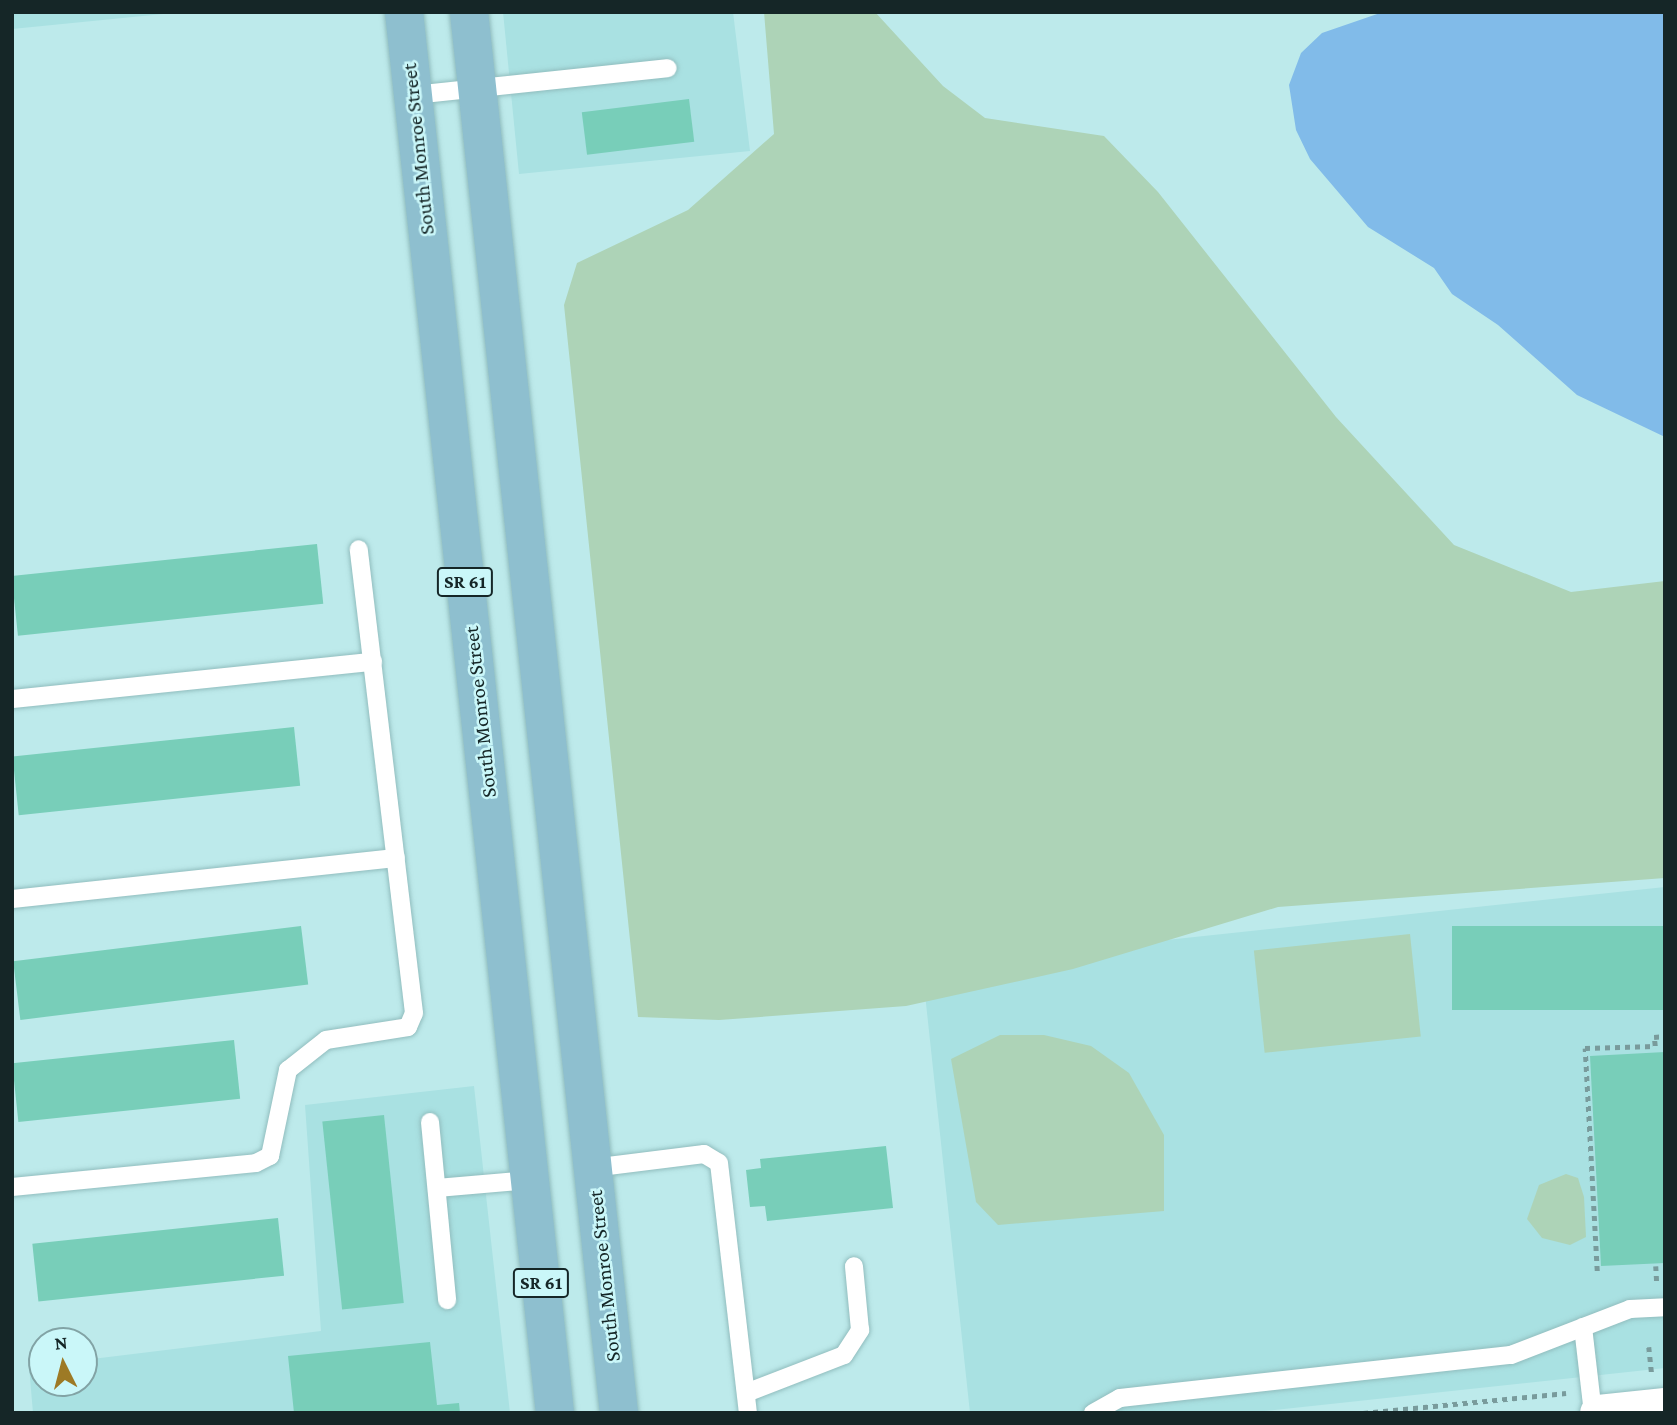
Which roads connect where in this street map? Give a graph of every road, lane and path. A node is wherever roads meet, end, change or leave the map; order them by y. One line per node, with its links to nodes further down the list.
1 (404, 12): 5 (main road, South Monroe Street / SR 61)
2 (469, 12): 4 (main road, South Monroe Street)
3 (668, 68): 4 (lane)
4 (477, 88): 5 (lane); 13 (main road, South Monroe Street)
5 (413, 95): 14 (main road, South Monroe Street / SR 61)
6 (359, 549): 7 (lane)
7 (373, 662): 8 (lane); 9 (lane)
8 (12, 699)
9 (396, 858): 10 (lane); 15 (lane)
10 (12, 899)
11 (1665, 1036): 19 (path)
12 (430, 1122): 16 (lane)
13 (592, 1167): 25 (lane); 29 (main road, South Monroe Street)
14 (530, 1180): 16 (lane); 28 (main road, South Monroe Street / SR 61)
15 (12, 1187)
16 (437, 1188): 21 (lane)
17 (854, 1266): 25 (lane)
18 (1656, 1266): 20 (path)
19 (1597, 1271)
20 (1658, 1289)
21 (447, 1300)
22 (1665, 1307): 23 (lane)
23 (1583, 1327): 27 (lane); 31 (lane)
24 (1649, 1347): 26 (path)
25 (746, 1394): 30 (lane)
26 (1659, 1396): 27 (street)
27 (1594, 1405): 32 (path)
28 (555, 1413)
29 (618, 1413)
30 (748, 1413)
31 (1093, 1413)
32 (1363, 1413)

